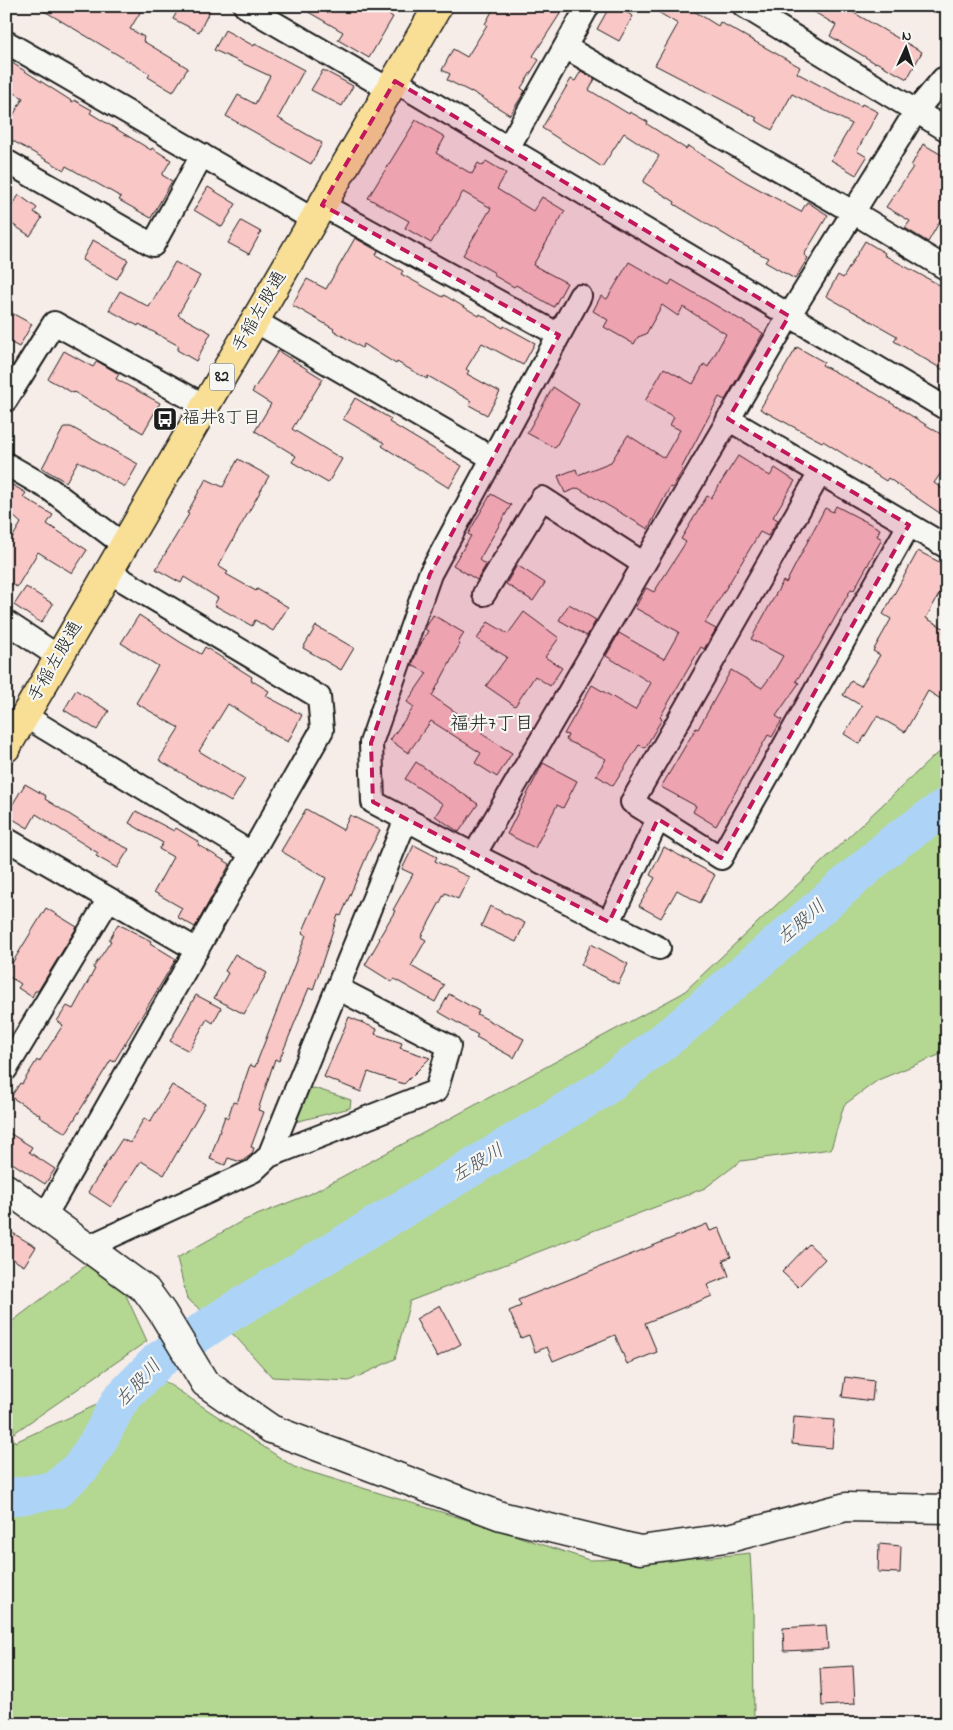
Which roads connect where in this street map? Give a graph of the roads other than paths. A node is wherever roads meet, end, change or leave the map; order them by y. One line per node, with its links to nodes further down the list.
1 (245, 6): 8 (street)
2 (438, 6): 8 (main road, 手稲左股通 / 82)
3 (588, 6): 6 (street)
4 (744, 6): 9 (street)
5 (6, 42): 12 (street)
6 (565, 47): 11 (street); 14 (street)
7 (944, 79): 9 (street)
8 (392, 85): 11 (street); 15 (main road, 手稲左股通 / 82)
9 (916, 111): 10 (street); 14 (street)
10 (947, 130)
11 (508, 148): 18 (street)
12 (202, 155): 13 (street); 15 (street)
13 (6, 161)
14 (853, 212): 16 (street); 18 (street)
15 (318, 213): 19 (main road, 手稲左股通 / 82); 20 (street)
16 (947, 269)
17 (580, 296): 20 (street)
18 (789, 316): 23 (street); 24 (street)
19 (255, 321): 22 (main road, 手稲左股通 / 82); 25 (street)
20 (559, 336): 25 (street)
21 (6, 400): 22 (street)
22 (205, 406): 29 (main road, 手稲左股通 / 82)
23 (947, 410)
24 (728, 419): 27 (street); 31 (street)
25 (492, 458): 38 (street)
26 (6, 464): 29 (street)
27 (820, 473): 28 (street); 39 (street)
28 (909, 525): 30 (street); 39 (street)
29 (124, 545): 32 (main road, 手稲左股通 / 82)
30 (947, 547)
31 (644, 564): 33 (street); 42 (street)
32 (109, 572): 35 (main road, 手稲左股通 / 82); 41 (street)
33 (484, 594)
34 (6, 622): 35 (street)
35 (59, 657): 36 (main road, 手稲左股通 / 82)
36 (25, 716): 37 (main road, 手稲左股通 / 82); 41 (street)
37 (6, 748)
38 (406, 819): 42 (street); 47 (street)
39 (658, 819): 44 (street)
40 (6, 839): 43 (street)
41 (251, 854): 46 (street)
42 (474, 855): 44 (street)
43 (109, 898): 46 (street); 48 (street)
44 (609, 922): 45 (street)
45 (659, 948)
46 (196, 950): 51 (street)
47 (337, 988): 49 (street); 49 (street)
48 (6, 1069)
49 (269, 1156): 52 (street)
50 (6, 1188): 51 (street)
51 (45, 1216): 52 (street)
52 (88, 1248): 53 (street)
53 (947, 1509)

